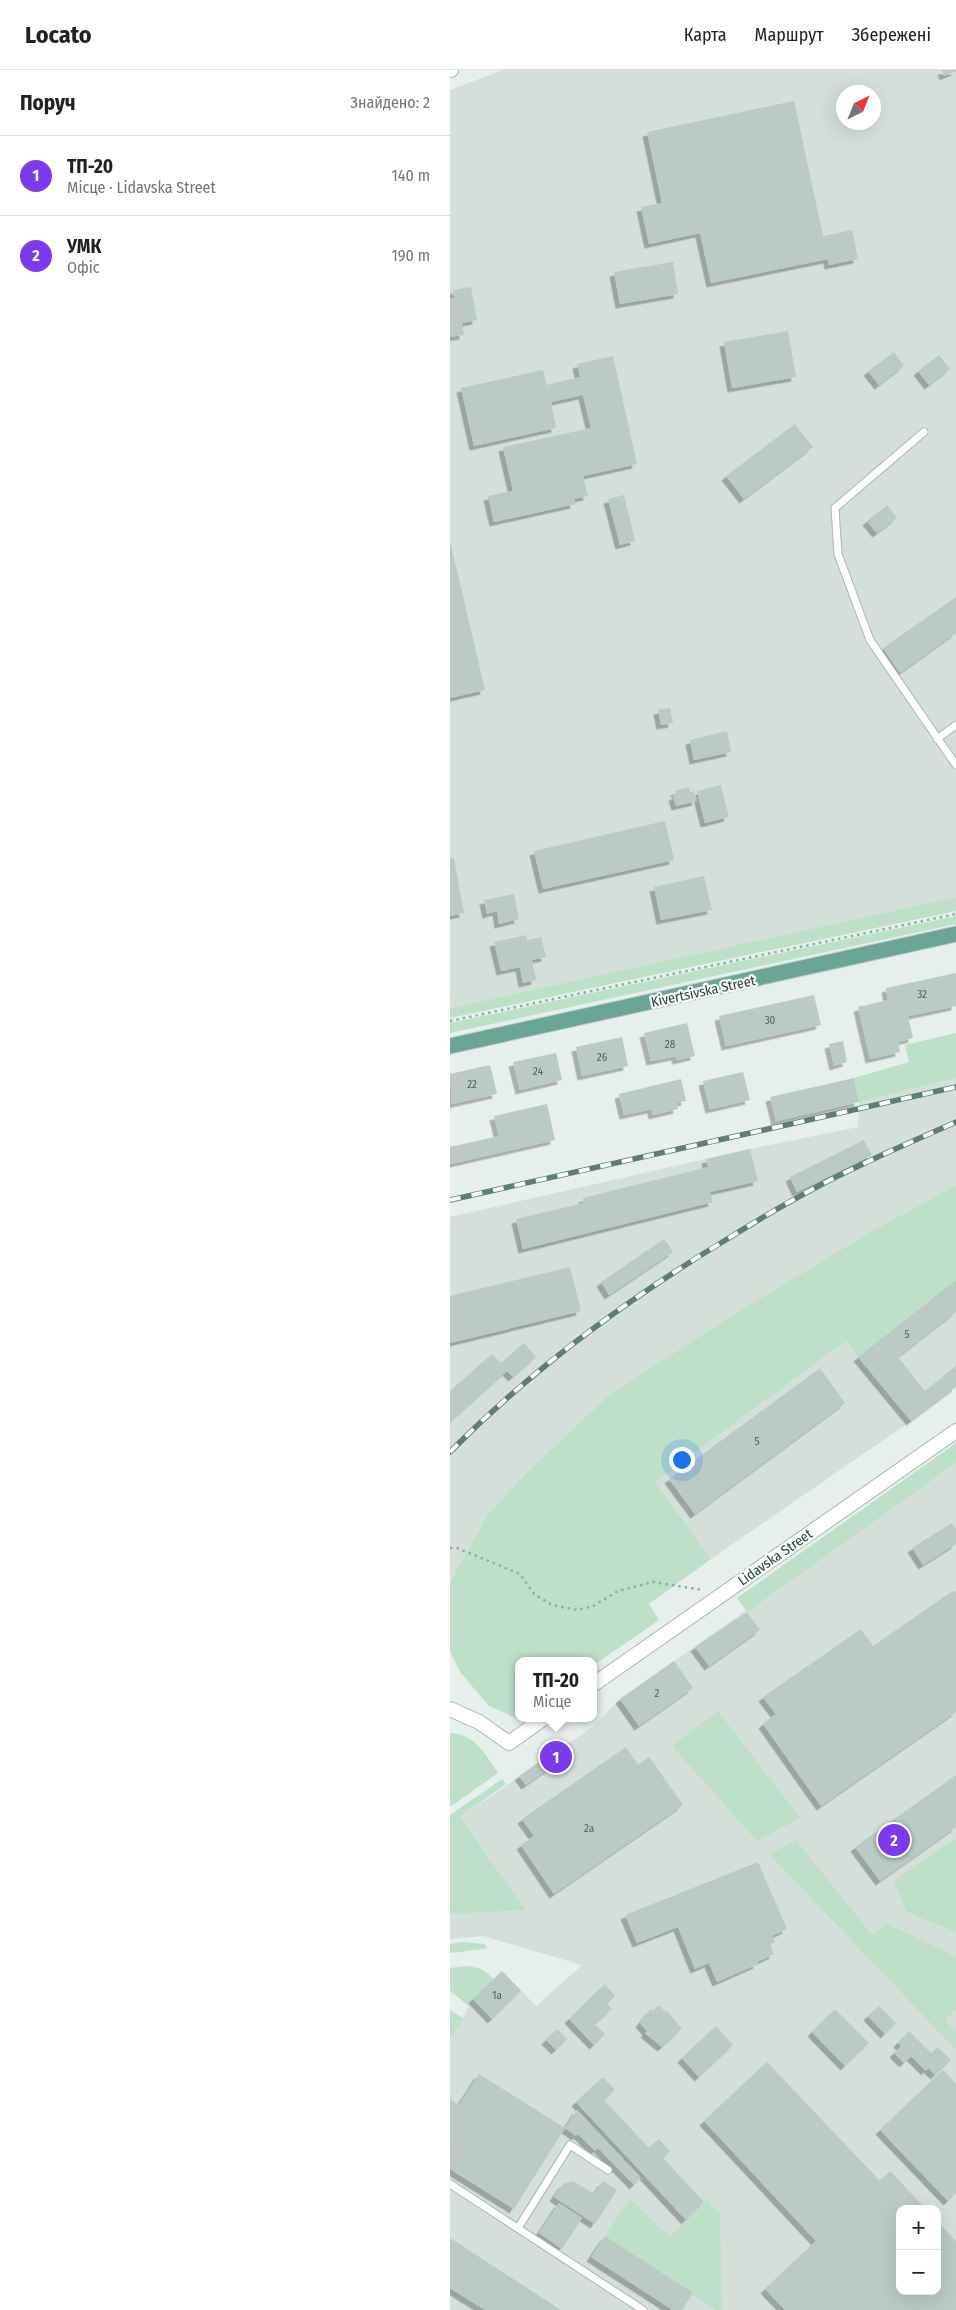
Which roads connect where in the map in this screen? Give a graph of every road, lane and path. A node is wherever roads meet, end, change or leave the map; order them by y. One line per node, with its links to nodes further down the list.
1 (924, 432): 3 (lane)
2 (956, 725): 3 (lane)
3 (937, 739): 4 (lane)
4 (956, 764)
5 (956, 914): 7 (path)
6 (956, 934): 8 (main road, Kivertsivska Street)
7 (450, 1021)
8 (450, 1046)
9 (956, 1430): 11 (street, Lidavska Street)
10 (450, 1548): 11 (path)
11 (722, 1594): 12 (street, Lidavska Street)
12 (597, 1682)
13 (450, 1709): 14 (street)
14 (538, 1722)
15 (608, 2170): 17 (lane)
16 (450, 2184): 17 (lane)
17 (518, 2228): 18 (lane)
18 (643, 2310)

